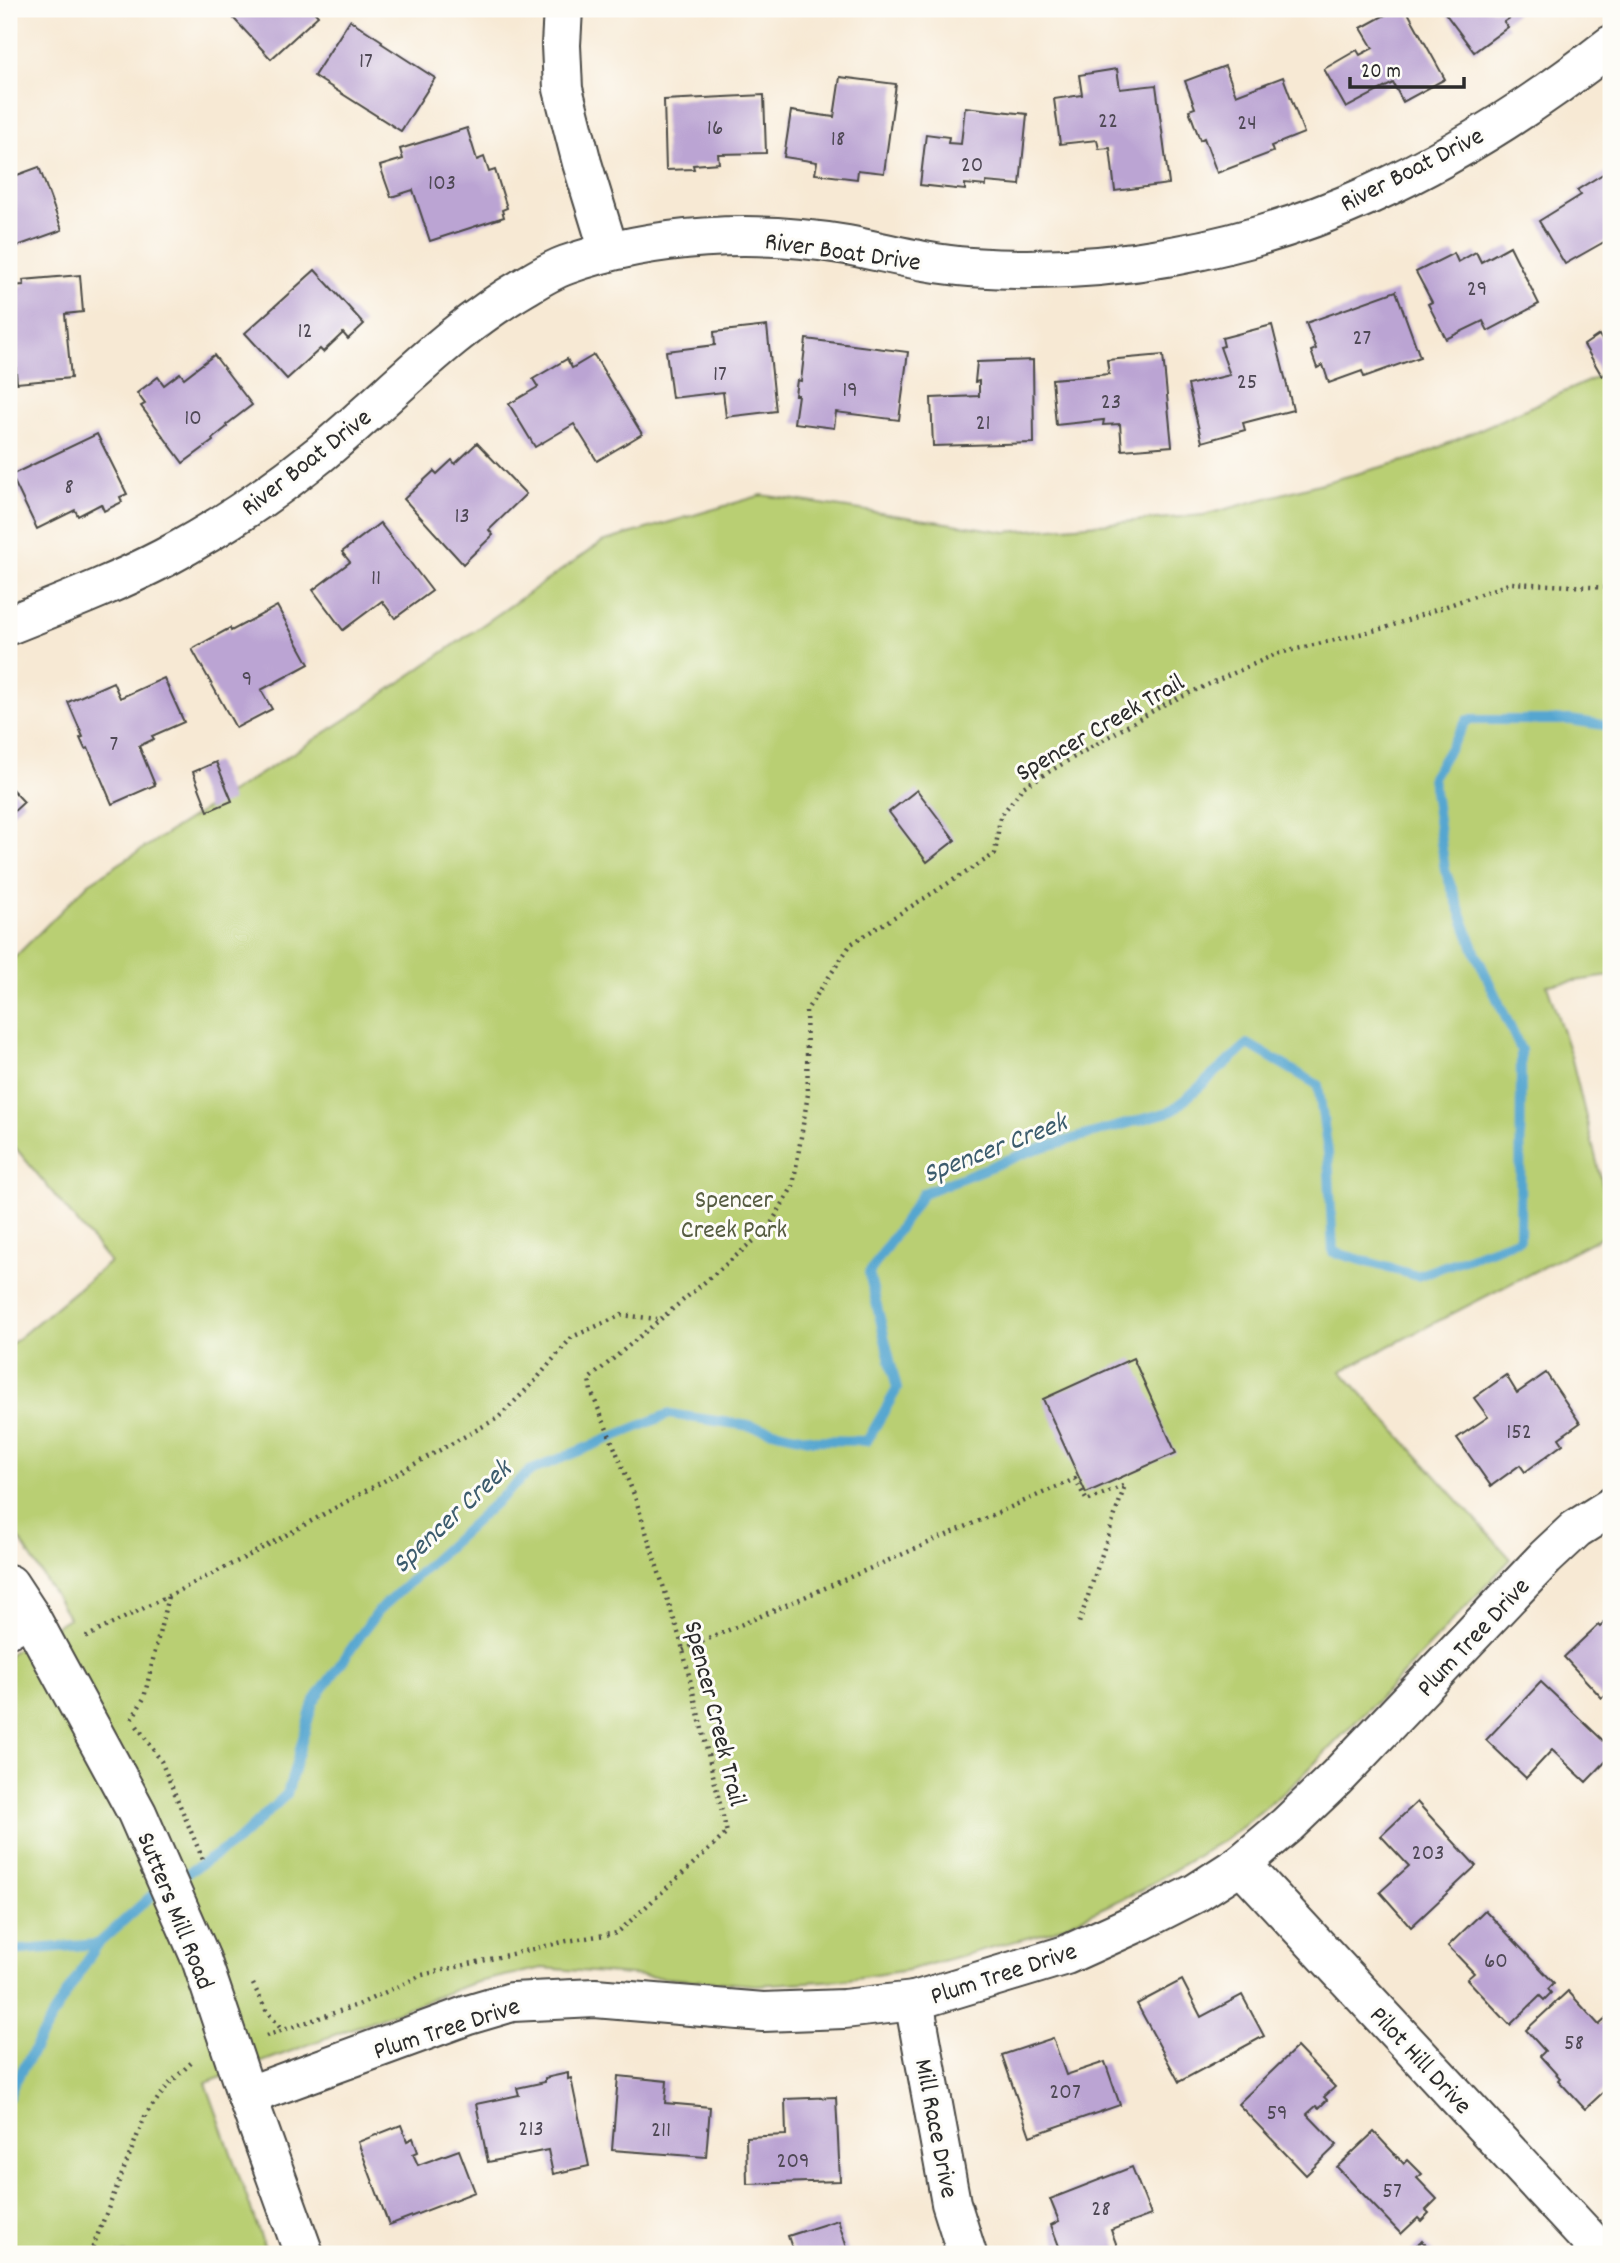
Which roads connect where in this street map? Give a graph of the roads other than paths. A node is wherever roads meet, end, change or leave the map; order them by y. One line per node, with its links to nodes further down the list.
1 (563, 9): 3 (street)
2 (1611, 45): 3 (street, River Boat Drive)
3 (610, 251): 4 (street, River Boat Drive)
4 (9, 625)
5 (1611, 1507): 8 (street, Plum Tree Drive)
6 (9, 1584): 7 (street, Sutters Mill Road)
7 (19, 1622): 10 (street, Sutters Mill Road)
8 (1241, 1864): 9 (street, Plum Tree Drive); 13 (street, Pilot Hill Drive)
9 (914, 2001): 10 (street, Plum Tree Drive); 12 (street, Mill Race Drive)
10 (247, 2096): 11 (street, Sutters Mill Road)
11 (304, 2254)
12 (967, 2254)
13 (1604, 2254)

